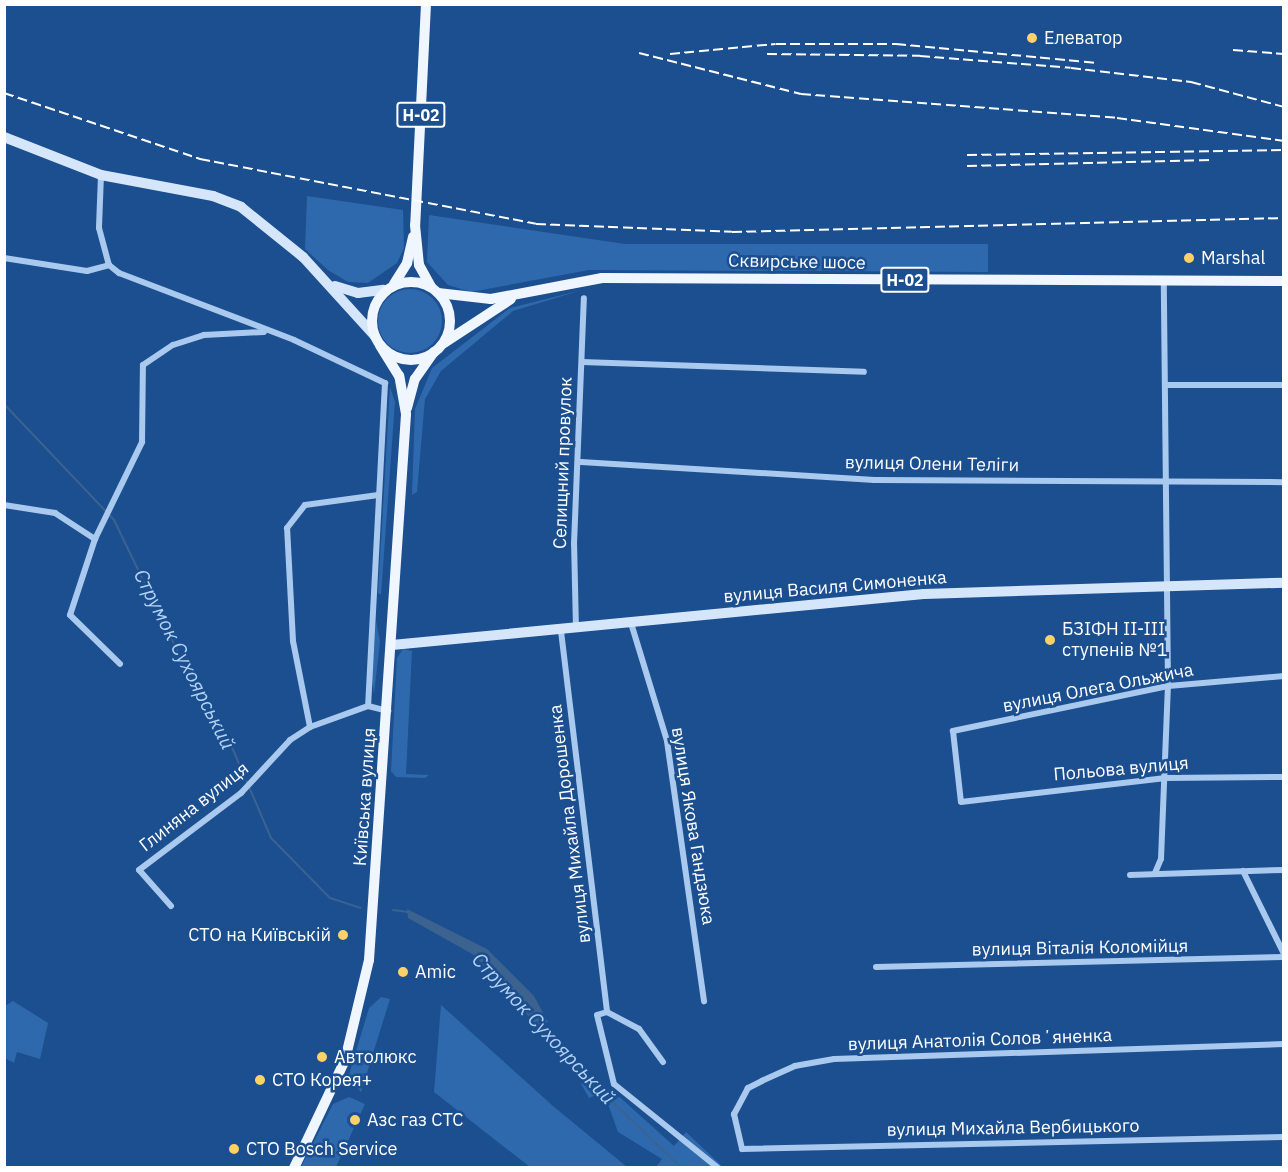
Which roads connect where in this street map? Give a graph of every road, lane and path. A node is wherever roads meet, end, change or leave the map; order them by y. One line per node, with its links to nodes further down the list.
1 (426, 4): 4 (main road, Н-02)
2 (4, 137): 3 (street)
3 (101, 175): 6 (street); 9 (street)
4 (415, 225): 10 (main road, Н-02); 11 (main road, Н-02)
5 (4, 258): 6 (street)
6 (109, 265): 14 (street)
7 (1164, 280): 8 (main road, Сквирське шосе / Н-02); 12 (main road, Сквирське шосе / Н-02); 19 (street)
8 (1284, 281)
9 (327, 282): 10 (street); 15 (street)
10 (389, 287): 11 (main road); 15 (main road, Н-02)
11 (434, 290): 12 (main road, Сквирське шосе / Н-02); 16 (main road)
12 (527, 291): 16 (main road, Сквирське шосе / Н-02)
13 (584, 298): 17 (street, Селищний провулок)
14 (271, 332): 25 (street, Київська вулиця); 27 (street)
15 (377, 340): 16 (main road, Н-02); 21 (main road, Київська вулиця)
16 (439, 348): 21 (main road, Київська вулиця)
17 (582, 362): 18 (street); 22 (street, Селищний провулок)
18 (864, 372)
19 (1166, 385): 20 (street); 23 (street)
20 (1284, 385)
21 (406, 414): 33 (main road, Київська вулиця)
22 (581, 462): 23 (street, вулиця Олени Теліги); 31 (street, Селищний провулок)
23 (1165, 482): 24 (street, вулиця Олени Теліги); 28 (street)
24 (1284, 482)
25 (378, 495): 37 (street, Київська вулиця); 39 (street)
26 (4, 505): 27 (street)
27 (95, 539): 34 (street)
28 (1167, 583): 29 (street, вулиця Василя Симоненка); 30 (street, вулиця Василя Симоненка); 36 (street)
29 (1284, 583)
30 (631, 623): 31 (street, вулиця Василя Симоненка); 50 (street, вулиця Якова Гандзюка)
31 (576, 629): 32 (street, вулиця Василя Симоненка)
32 (561, 631): 33 (street, вулиця Василя Симоненка); 51 (street, вулиця Михайла Дорошенка)
33 (392, 645): 38 (main road, Київська вулиця)
34 (120, 664)
35 (1284, 676): 36 (street, вулиця Олега Ольжича)
36 (1168, 686): 41 (street); 42 (street, вулиця Олега Ольжича)
37 (368, 706): 38 (street); 39 (street, Глиняна вулиця)
38 (388, 711): 56 (main road, Київська вулиця)
39 (310, 727): 47 (street, Глиняна вулиця)
40 (1284, 777): 41 (street, Польова вулиця)
41 (1164, 778): 42 (street, Польова вулиця); 45 (street)
42 (961, 802)
43 (1284, 870): 44 (street)
44 (1243, 871): 45 (street); 48 (street)
45 (1155, 873): 46 (street)
46 (1130, 875)
47 (171, 906)
48 (1284, 955): 49 (street, вулиця Віталія Коломійця)
49 (876, 967)
50 (704, 1001)
51 (607, 1012): 53 (street); 57 (street)
52 (1284, 1044): 55 (street, вулиця Анатолія Соловʼяненка)
53 (663, 1062)
54 (1284, 1137): 55 (street, вулиця Михайла Вербицького)
55 (742, 1149)
56 (294, 1167)
57 (718, 1167)

